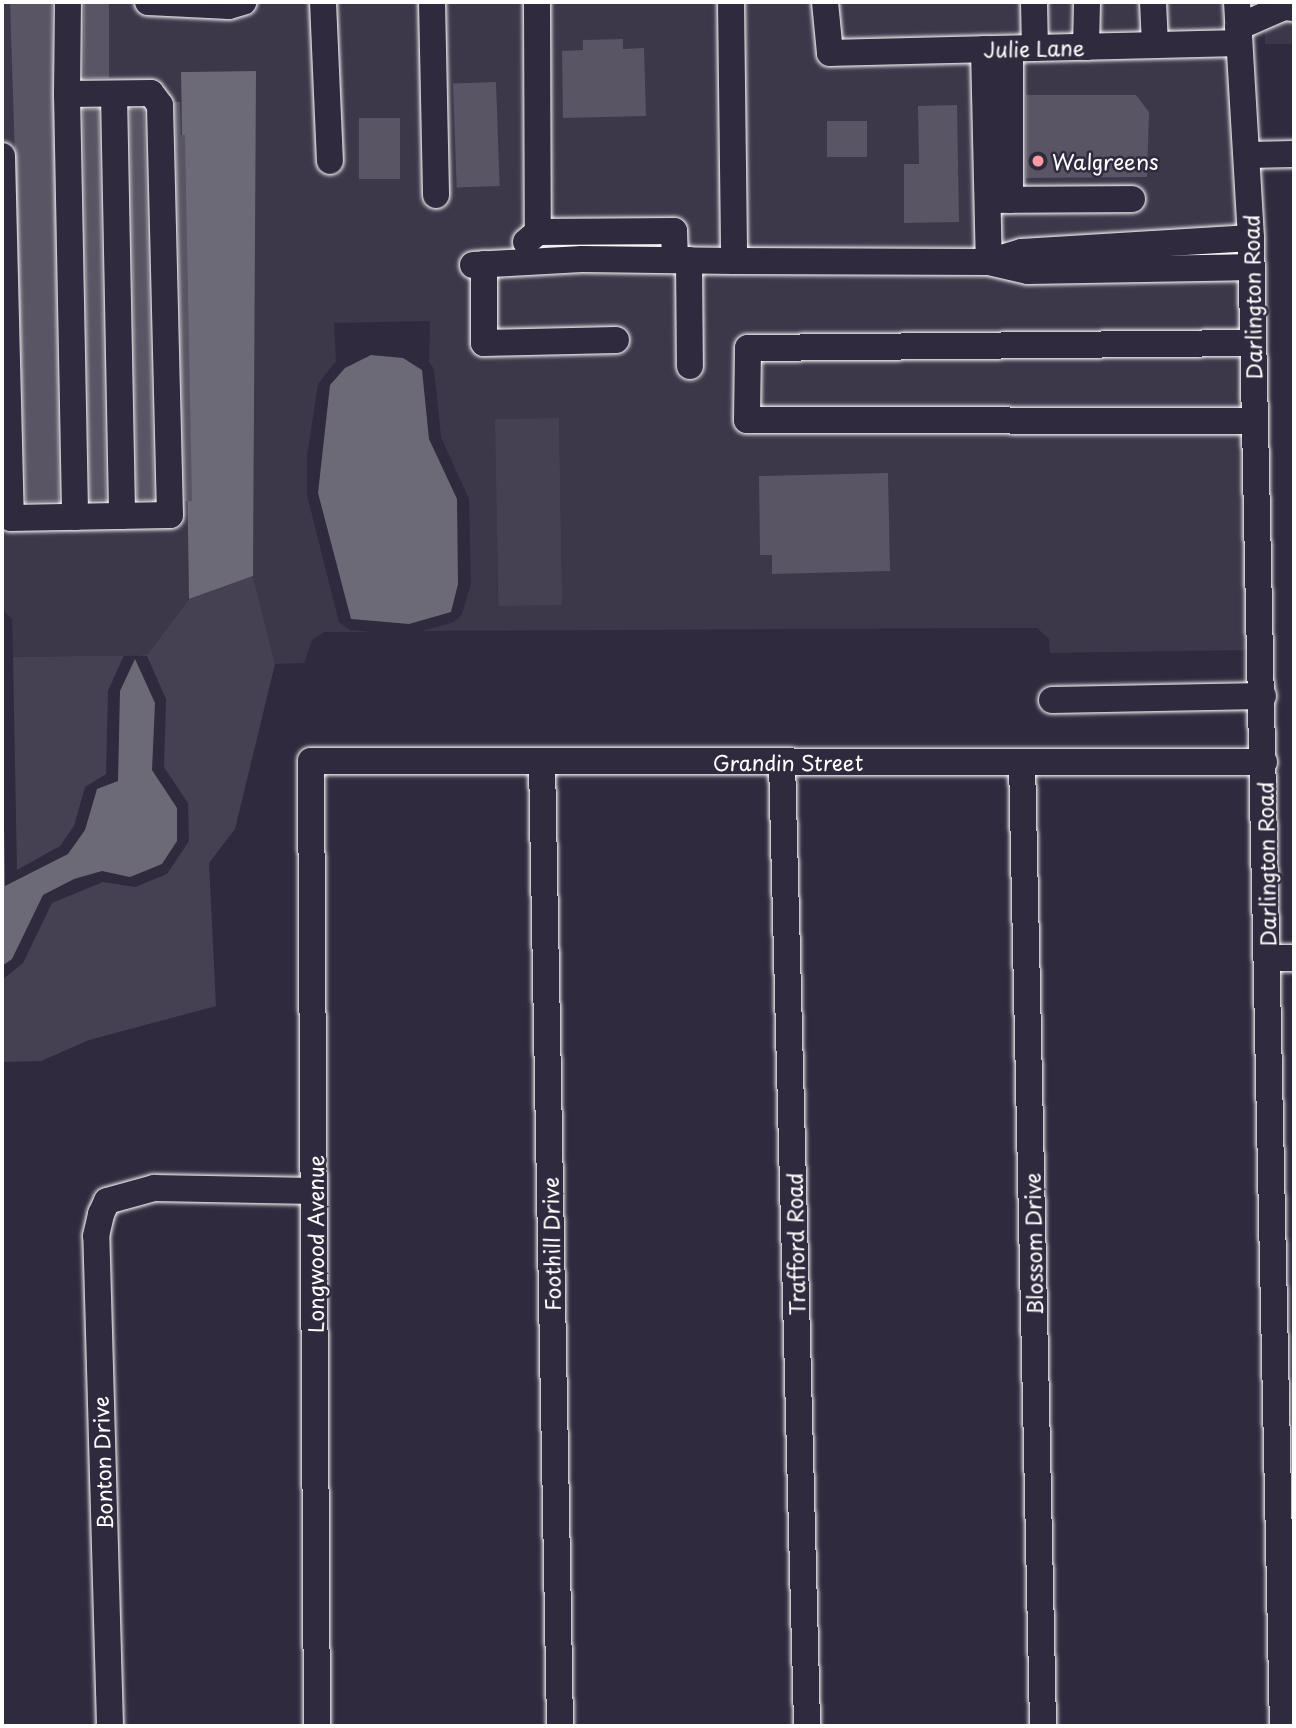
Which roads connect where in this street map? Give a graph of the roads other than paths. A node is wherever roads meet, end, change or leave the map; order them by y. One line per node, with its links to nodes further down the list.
1 (68, 2): 17 (street)
2 (148, 2): 3 (street)
3 (243, 2)
4 (323, 2): 22 (street)
5 (432, 2): 23 (street)
6 (537, 2): 26 (street)
7 (732, 2): 29 (street)
8 (825, 2): 16 (street, Julie Lane)
9 (1034, 2): 16 (street)
10 (1087, 2): 15 (street)
11 (1153, 2): 14 (street)
12 (1284, 6): 13 (street)
13 (1238, 24): 14 (street, Julie Lane); 20 (street, Darlington Road)
14 (1155, 45): 15 (street, Julie Lane)
15 (1086, 47): 16 (street, Julie Lane)
16 (1010, 49): 25 (street)
17 (67, 94): 18 (street); 38 (street)
18 (114, 94): 37 (street); 37 (street)
19 (1294, 154): 20 (street)
20 (1248, 155): 27 (street, Darlington Road)
21 (2, 156): 38 (street)
22 (330, 161)
23 (436, 195)
24 (1132, 199): 25 (street)
25 (998, 200): 31 (street)
26 (538, 232): 28 (street); 30 (street)
27 (1251, 238): 31 (street); 32 (street, Darlington Road)
28 (682, 260): 29 (street); 30 (street); 35 (street)
29 (734, 261): 31 (street)
30 (522, 262): 33 (street)
31 (989, 262): 32 (street)
32 (1251, 267): 34 (street, Darlington Road)
33 (616, 340)
34 (1253, 343): 36 (street, Darlington Road); 36 (street)
35 (690, 366)
36 (1255, 421): 39 (street, Darlington Road)
37 (122, 516): 38 (street)
38 (75, 517)
39 (1263, 696): 40 (street); 45 (street, Darlington Road)
40 (1052, 700)
41 (312, 761): 42 (street, Grandin Street); 49 (street, Longwood Avenue)
42 (542, 761): 43 (street, Grandin Street); 54 (street, Foothill Drive)
43 (782, 762): 44 (street, Grandin Street); 55 (street, Trafford Road)
44 (1022, 762): 45 (street, Grandin Street); 56 (street, Blossom Drive)
45 (1264, 762): 46 (street, Darlington Road)
46 (1268, 958): 47 (street); 48 (street, Darlington Road)
47 (1294, 958)
48 (1282, 1169): 50 (street, Darlington Road)
49 (314, 1191): 52 (street, Bonton Drive); 53 (street, Longwood Avenue)
50 (1285, 1383): 51 (street, Darlington Road)
51 (1288, 1590): 57 (street, Darlington Road)
52 (110, 1726)
53 (317, 1726)
54 (560, 1726)
55 (807, 1726)
56 (1043, 1726)
57 (1283, 1726)

